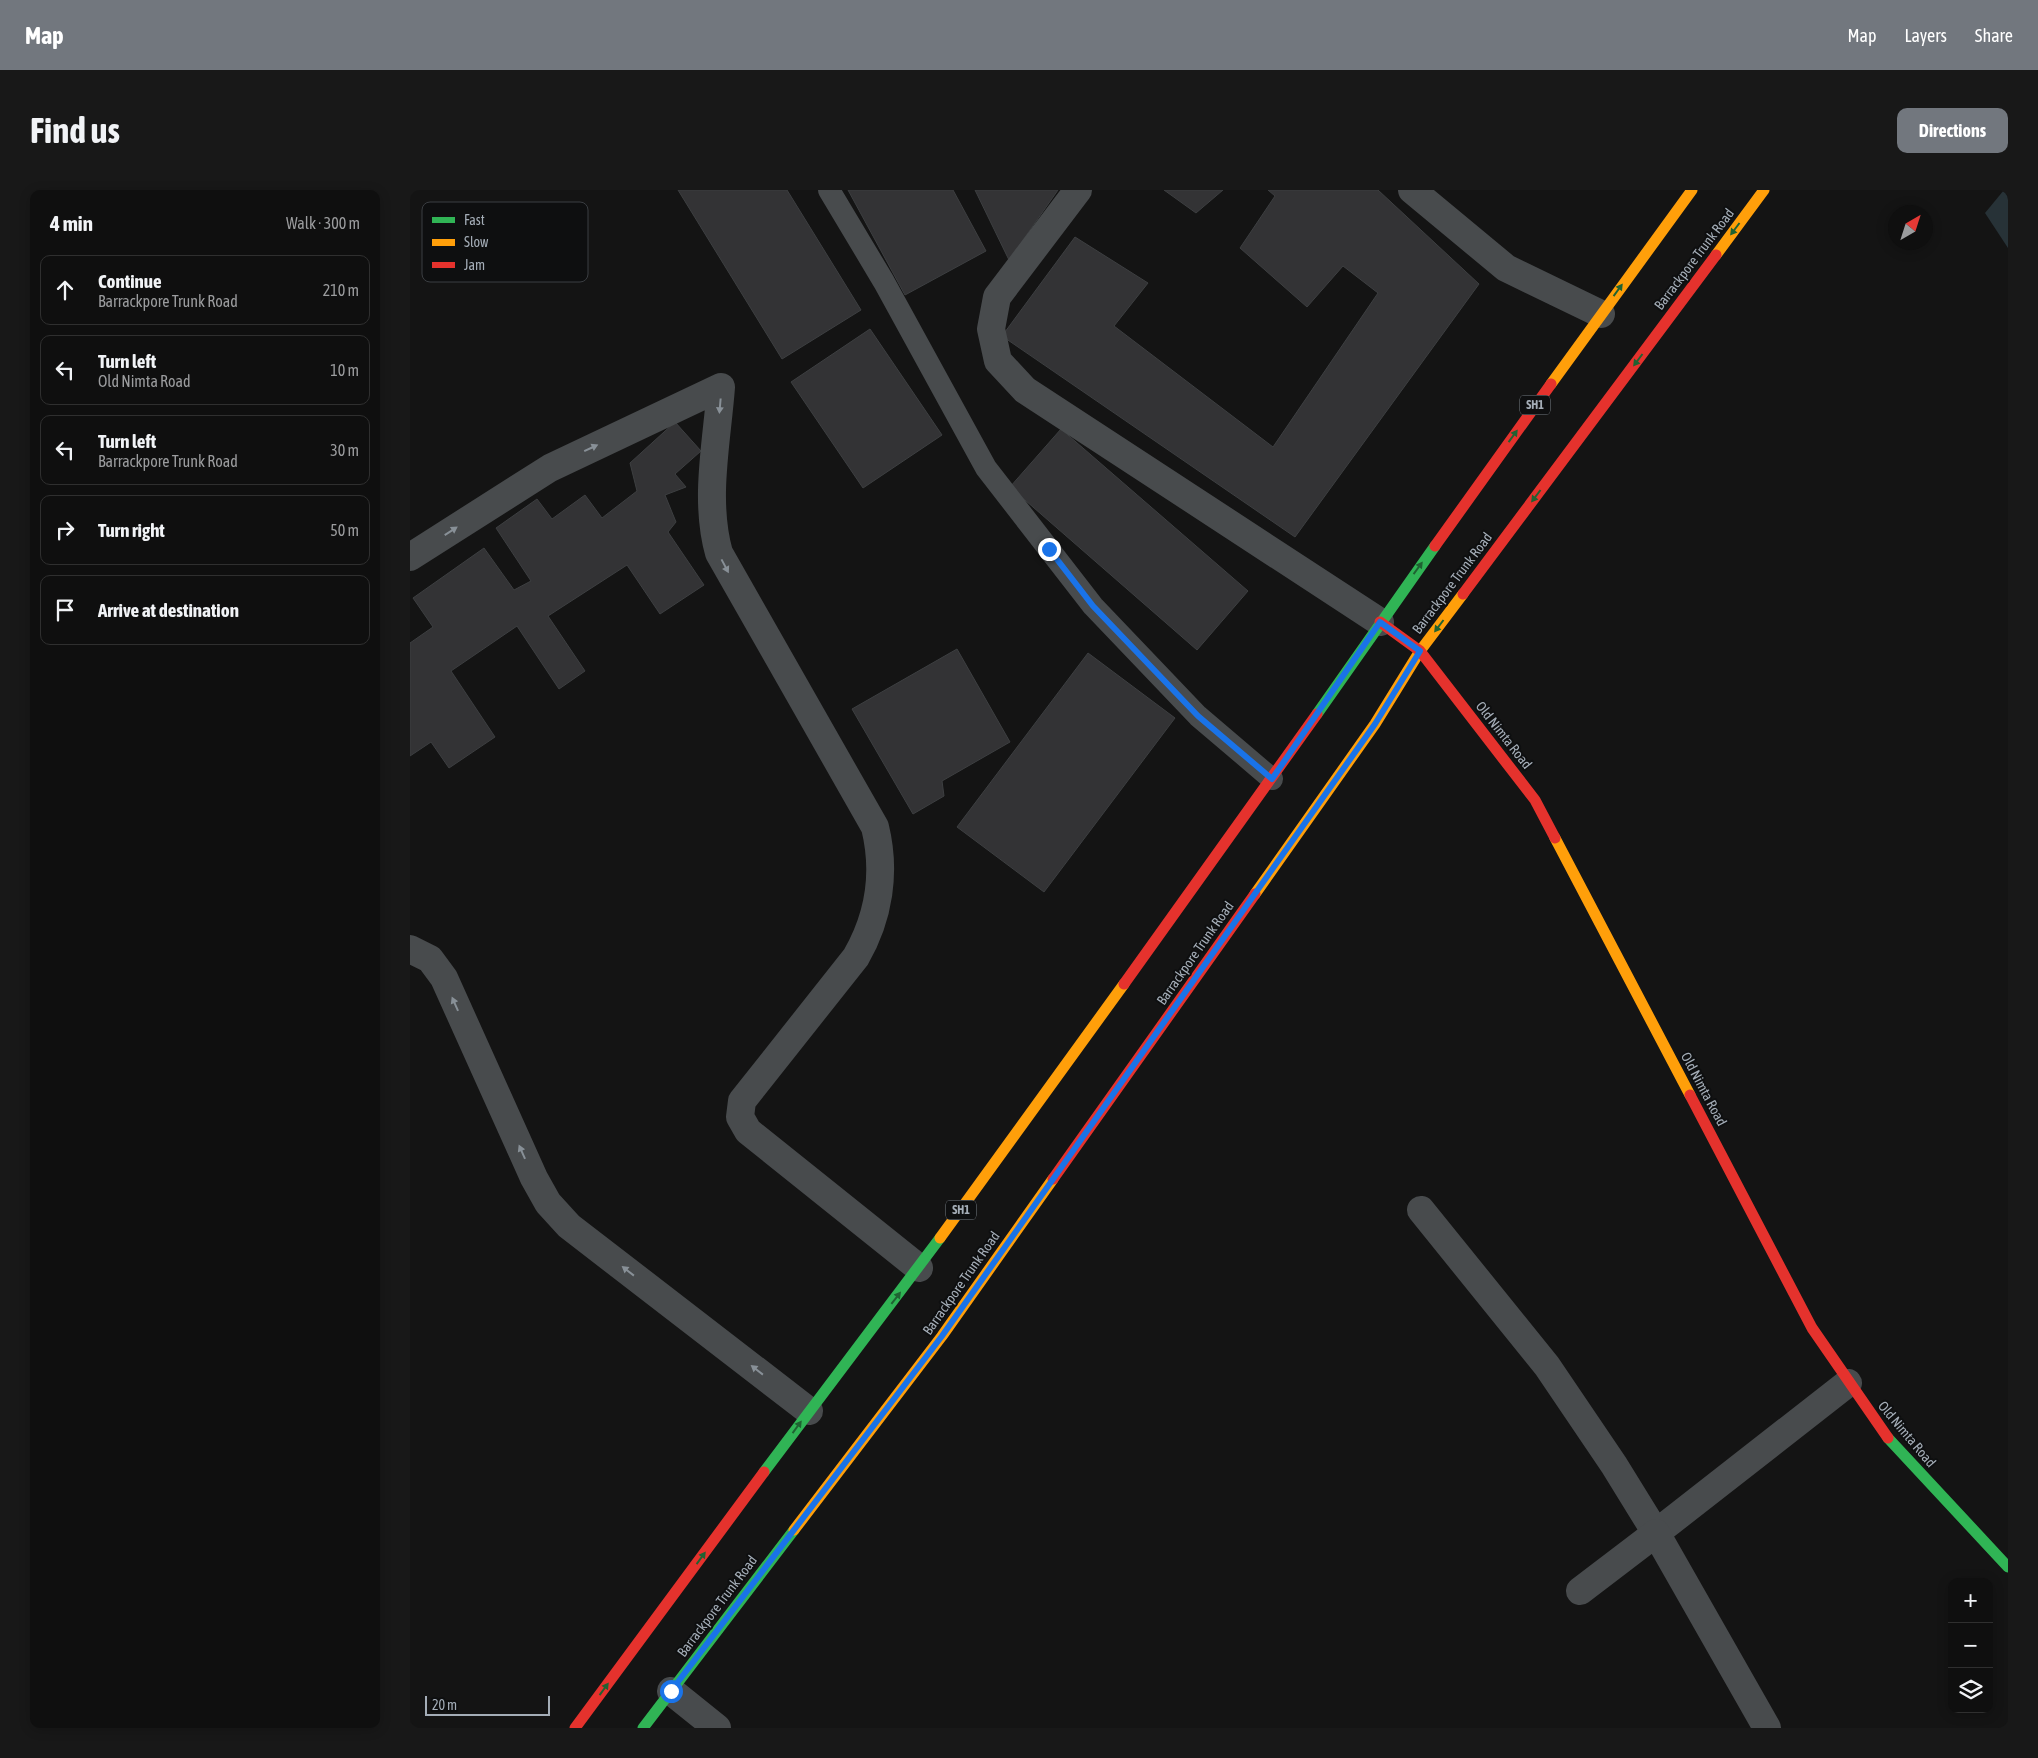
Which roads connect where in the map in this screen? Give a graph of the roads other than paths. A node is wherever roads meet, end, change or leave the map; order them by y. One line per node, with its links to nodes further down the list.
1 (829, 190): 10 (lane)
2 (1078, 190): 8 (street)
3 (1412, 190): 6 (street)
4 (1692, 190): 6 (main road, SH1, one-way to 4)
5 (1764, 190): 9 (main road, Barrackpore Trunk Road, one-way to 9)
6 (1601, 314): 8 (main road, SH1, one-way to 6)
7 (410, 557): 13 (street, one-way to 13)
8 (1380, 622): 9 (main road, Old Nimta Road); 10 (main road, SH1)
9 (1420, 651): 14 (main road, Old Nimta Road); 19 (main road, Barrackpore Trunk Road)
10 (1272, 779): 13 (main road, SH1)
11 (410, 949): 15 (street, one-way to 11)
12 (1421, 1210): 16 (street)
13 (919, 1268): 15 (main road, SH1, one-way to 13)
14 (1848, 1383): 16 (street); 17 (main road, Old Nimta Road)
15 (809, 1411): 20 (main road, SH1, one-way to 15)
16 (1656, 1533): 18 (street); 23 (street)
17 (2008, 1567)
18 (1580, 1590)
19 (671, 1691): 21 (main road, Barrackpore Trunk Road); 22 (street)
20 (575, 1728)
21 (643, 1728)
22 (717, 1728)
23 (1767, 1728)

